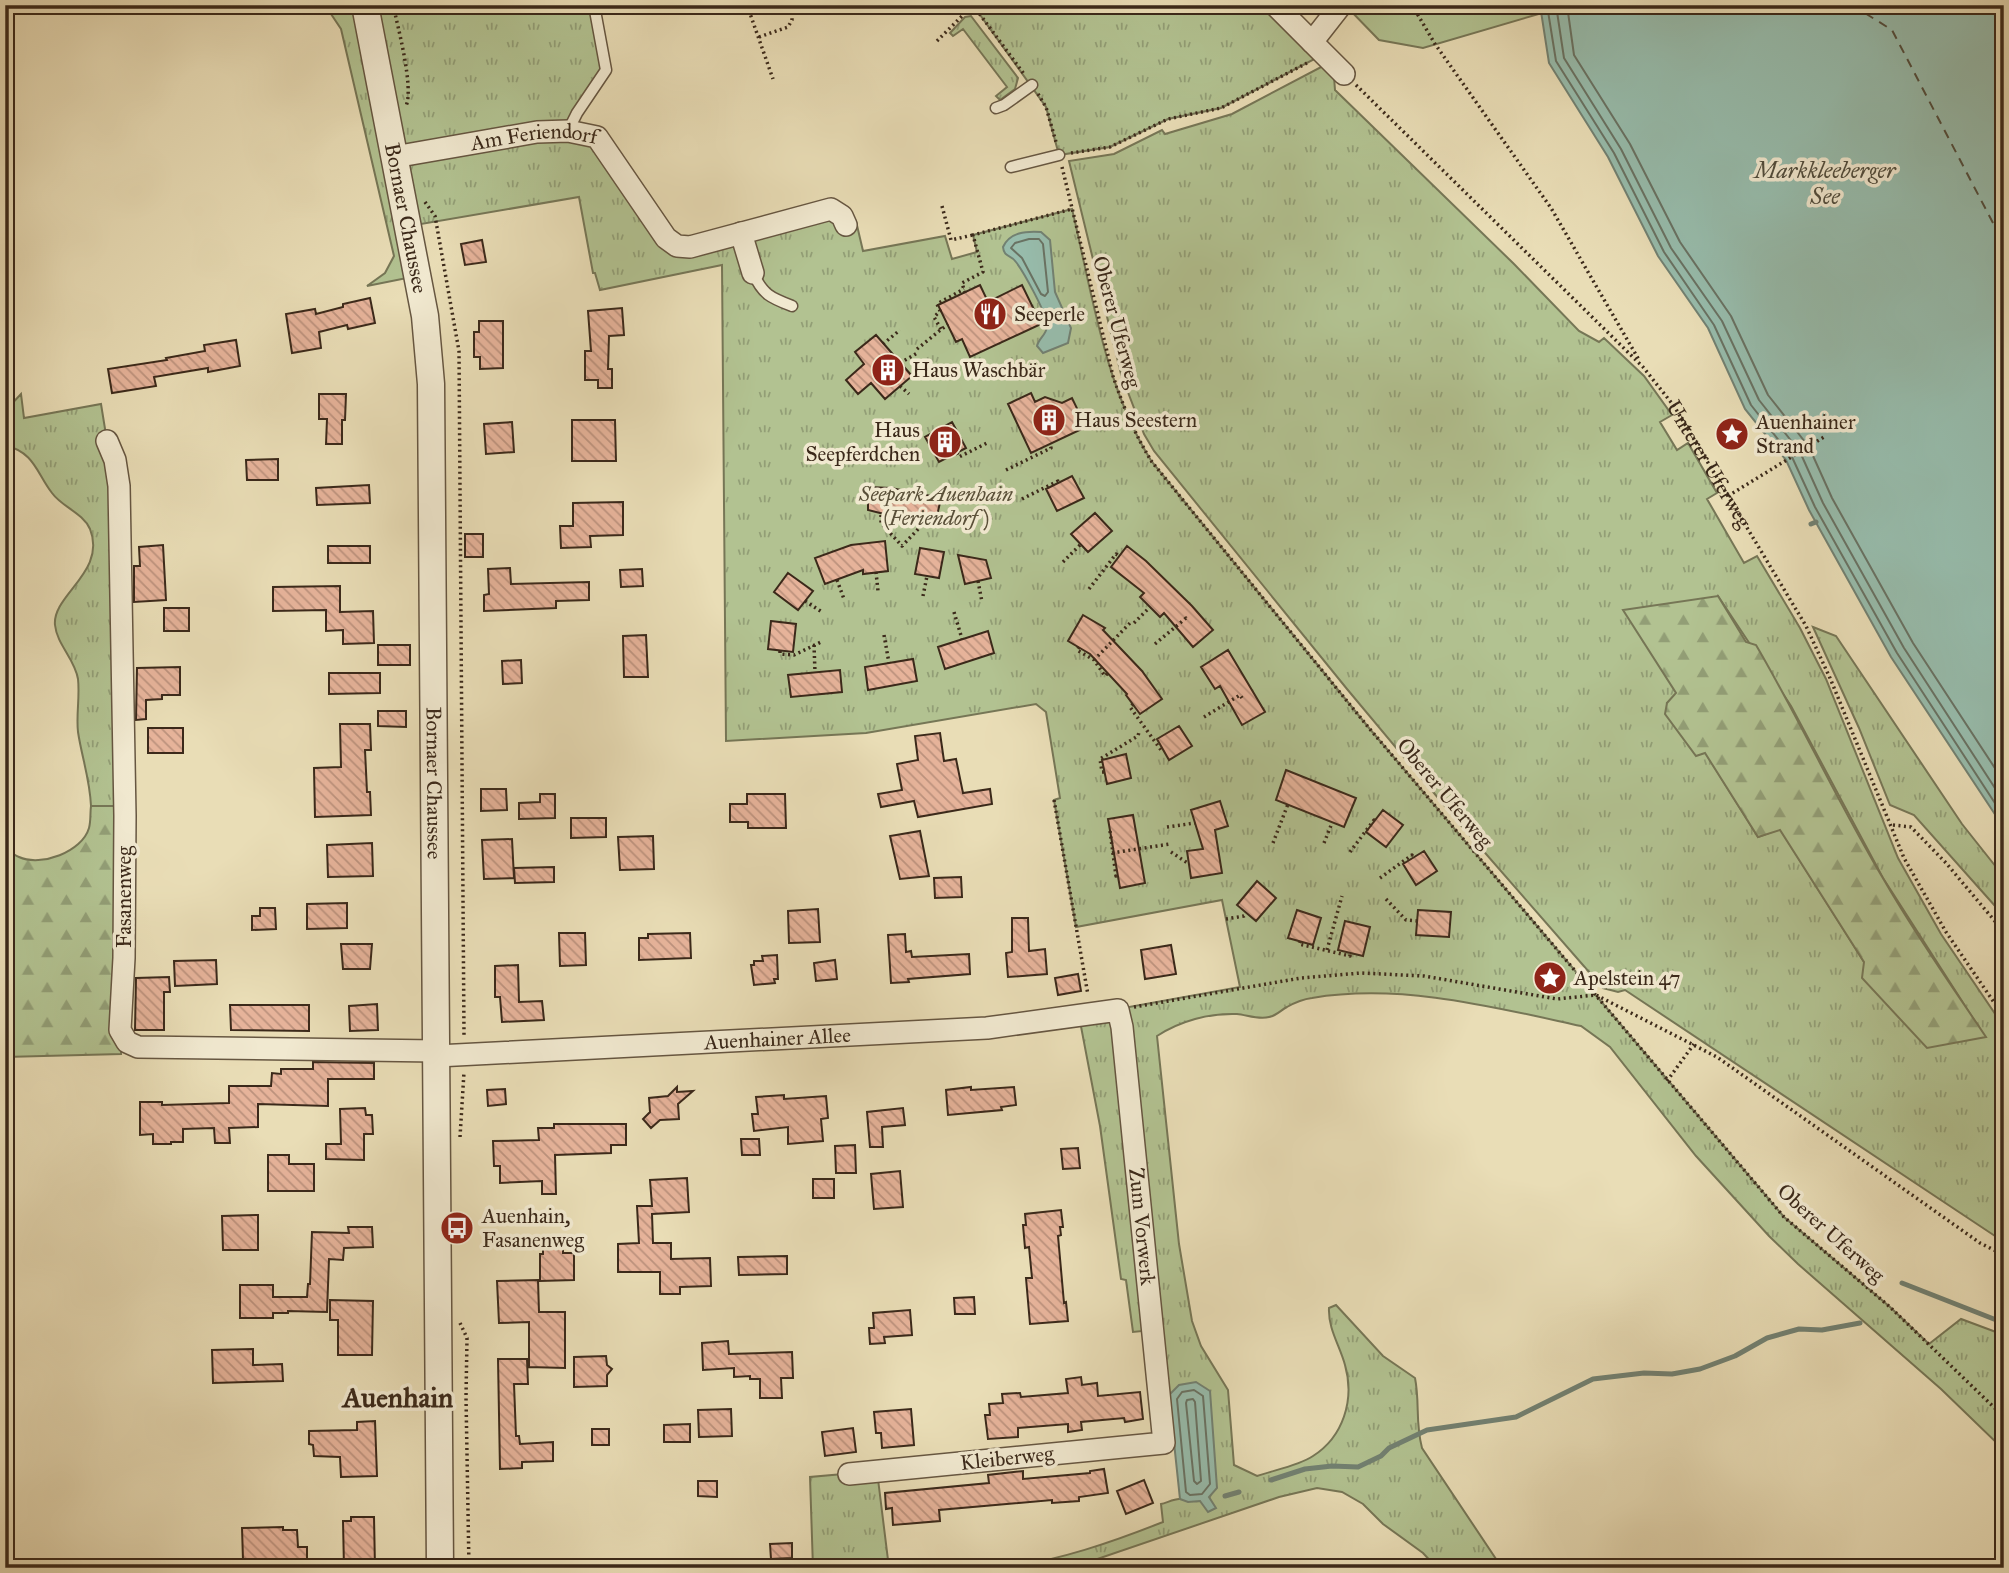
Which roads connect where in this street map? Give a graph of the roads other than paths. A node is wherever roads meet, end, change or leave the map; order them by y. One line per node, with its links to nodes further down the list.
1 (365, 5): 11 (street, Bornaer Chaussee)
2 (594, 5): 9 (lane)
3 (1275, 5): 5 (street)
4 (1341, 5): 5 (street)
5 (1323, 48): 6 (street)
6 (1344, 74)
7 (1032, 85): 8 (lane)
8 (996, 108)
9 (568, 131): 11 (street, Am Feriendorf); 14 (street, Am Feriendorf)
10 (1059, 155): 12 (lane)
11 (394, 157): 19 (street, Bornaer Chaussee)
12 (1011, 167)
13 (846, 225): 14 (street, Am Feriendorf)
14 (741, 233): 15 (street)
15 (754, 273): 16 (lane)
16 (792, 306)
17 (107, 441): 19 (street, Fasanenweg)
18 (1118, 1010): 19 (street, Auenhainer Allee); 20 (street, Zum Vorwerk)
19 (437, 1053): 22 (street, Bornaer Chaussee)
20 (1164, 1443): 21 (street, Kleiberweg)
21 (849, 1474)
22 (440, 1568)

